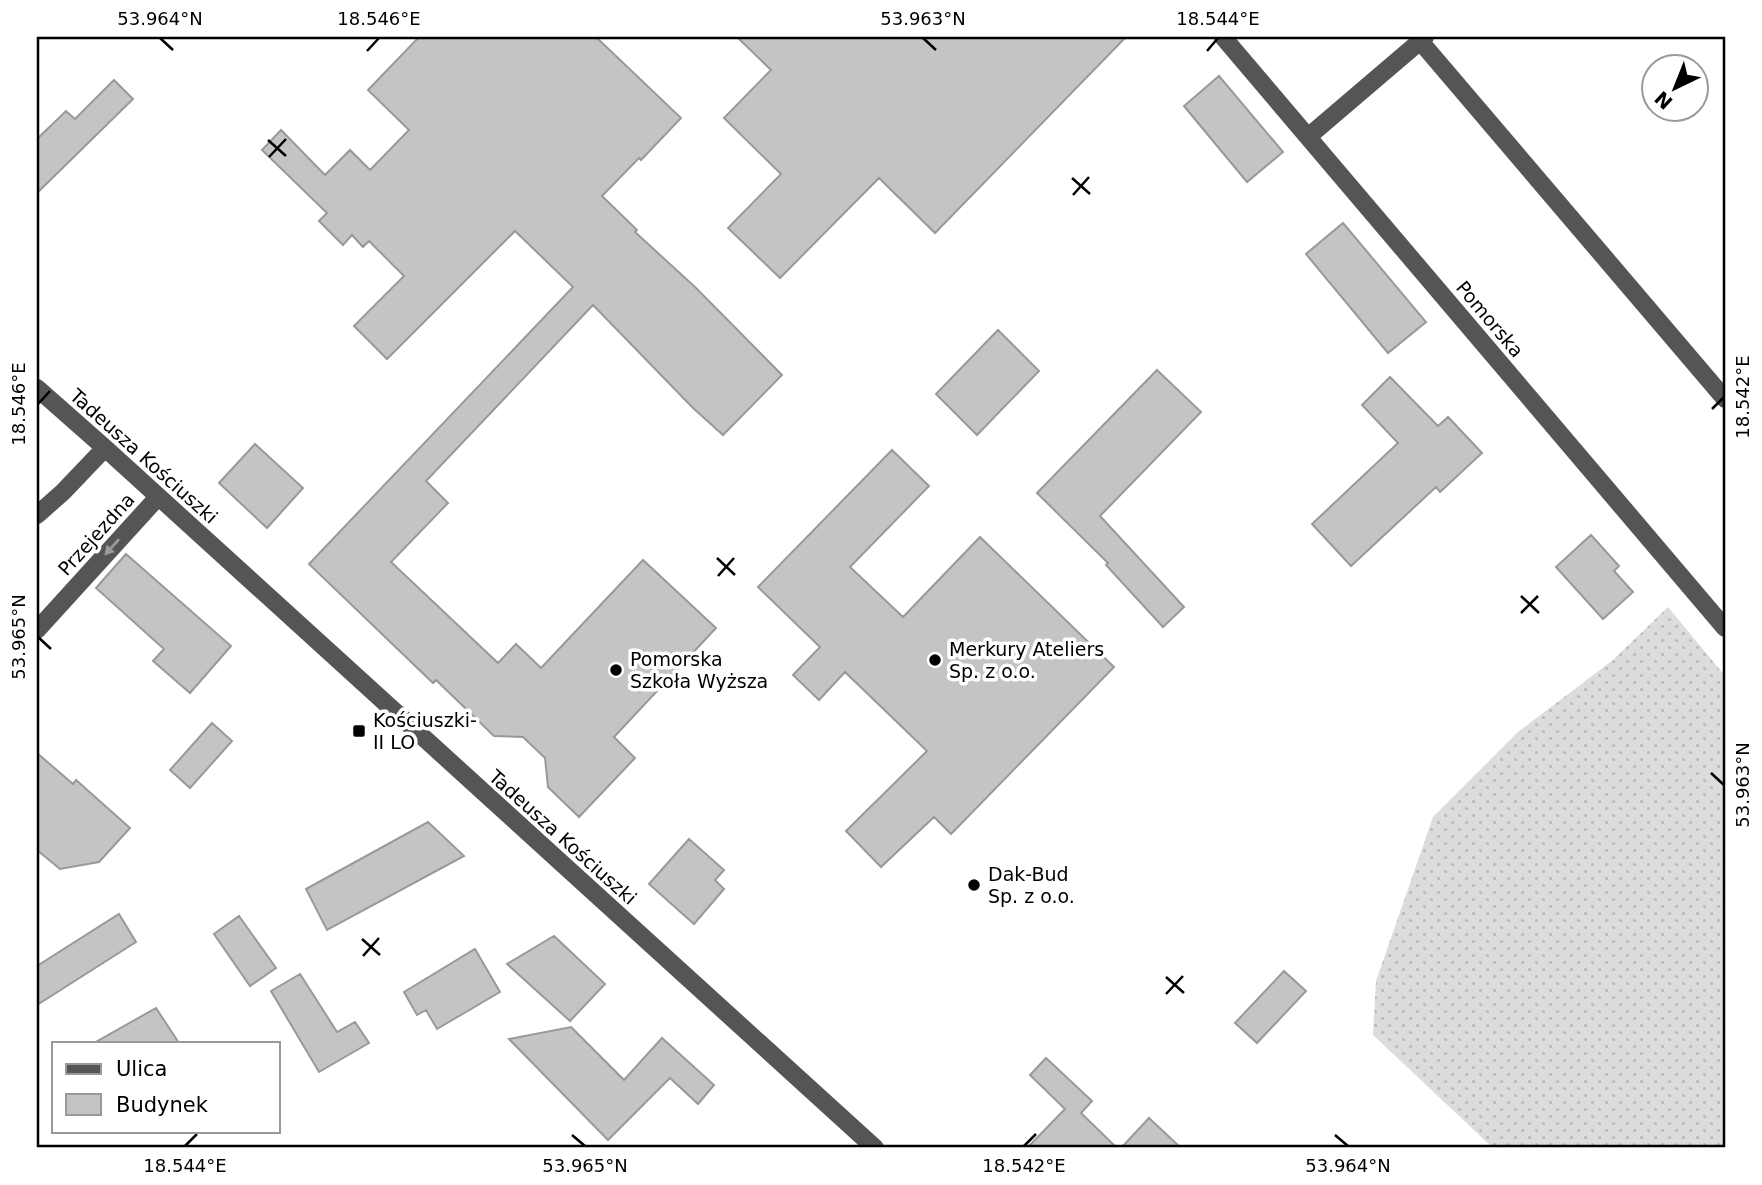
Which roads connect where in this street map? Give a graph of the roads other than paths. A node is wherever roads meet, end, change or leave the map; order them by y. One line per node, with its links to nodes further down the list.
1 (1223, 37): 3 (street, Pomorska)
2 (1422, 39): 3 (street); 5 (street)
3 (1309, 136): 9 (street, Pomorska)
4 (37, 388): 6 (street, Tadeusza Kościuszki)
5 (1725, 399)
6 (105, 448): 7 (street, Tadeusza Kościuszki); 8 (street)
7 (158, 497): 10 (street, Przejezdna, one-way to 10); 11 (street, Tadeusza Kościuszki)
8 (37, 515)
9 (1725, 628)
10 (37, 630)
11 (875, 1148)

